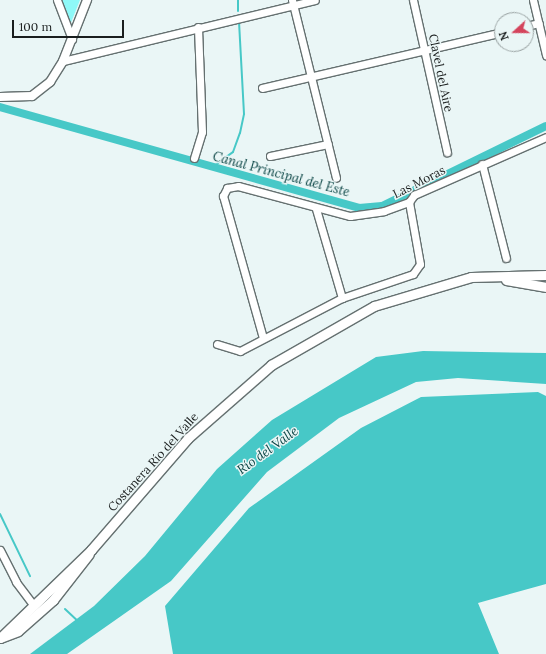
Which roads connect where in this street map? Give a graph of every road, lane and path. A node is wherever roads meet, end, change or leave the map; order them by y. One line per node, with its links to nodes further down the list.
1 (57, 0): 11 (street)
2 (87, 0): 11 (street)
3 (315, 0): 6 (street)
4 (413, 0): 12 (street, Clavel del Aire)
5 (533, 0): 7 (street)
6 (293, 2): 9 (street); 15 (street)
7 (539, 23): 8 (street); 13 (street)
8 (534, 24)
9 (198, 27): 14 (street); 22 (street)
10 (494, 34): 12 (street)
11 (72, 39): 14 (street)
12 (426, 50): 15 (street); 20 (street, Clavel del Aire)
13 (546, 55)
14 (63, 61): 17 (street)
15 (309, 76): 16 (street); 19 (street)
16 (262, 88)
17 (0, 97)
18 (546, 137): 23 (street, Las Moras)
19 (328, 144): 21 (street); 24 (street)
20 (447, 152)
21 (270, 156)
22 (194, 158)
23 (482, 164): 25 (street, Las Moras); 27 (street)
24 (336, 178)
25 (409, 202): 26 (street, Las Moras); 31 (street)
26 (316, 209): 31 (street); 32 (street, Las Moras)
27 (506, 258)
28 (546, 275): 29 (main road, Costanera Río del Valle)
29 (493, 277): 30 (main road, Costanera Río del Valle); 35 (main road, Costanera Río del Valle)
30 (546, 287)
31 (342, 298): 32 (street)
32 (263, 338): 33 (street)
33 (217, 344)
34 (0, 550): 36 (street)
35 (91, 550): 36 (main road, Costanera Río del Valle); 37 (main road, Costanera Río del Valle)
36 (34, 606): 37 (main road, Costanera Río del Valle)
37 (0, 638)

